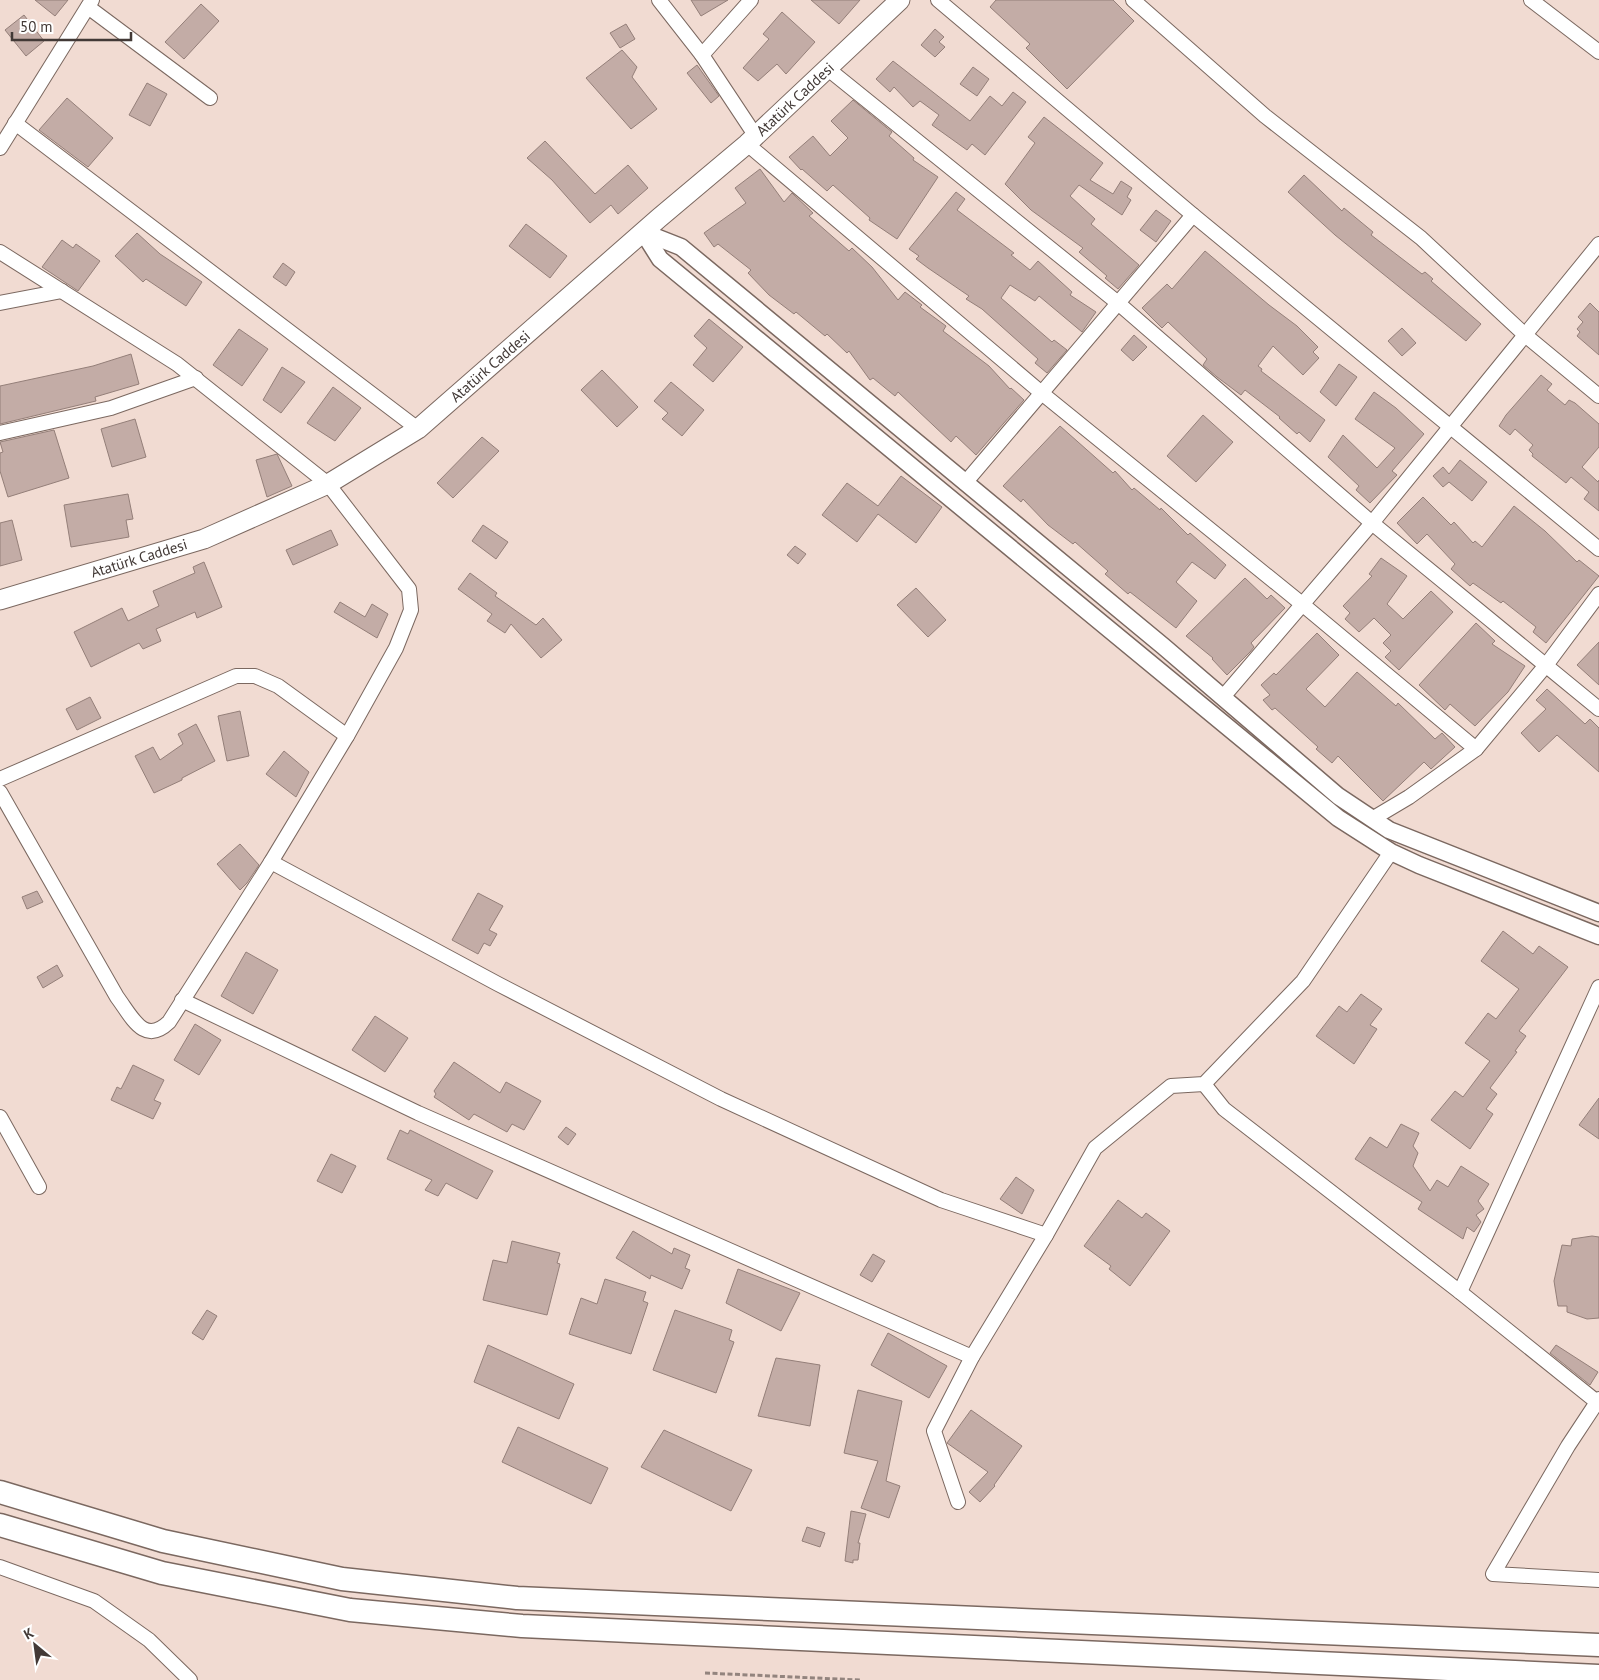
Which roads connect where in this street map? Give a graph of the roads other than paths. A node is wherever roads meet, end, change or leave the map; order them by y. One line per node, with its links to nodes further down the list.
1 (659, 0): 9 (street)
2 (751, 0): 9 (street)
3 (900, 0): 10 (main road, Atatürk Caddesi)
4 (938, 0): 15 (street)
5 (1133, 0): 22 (street)
6 (1531, 0): 8 (street)
7 (90, 3): 11 (street); 12 (street)
8 (1599, 52)
9 (702, 55): 13 (street)
10 (828, 69): 13 (main road, Atatürk Caddesi); 20 (street)
11 (210, 98)
12 (15, 123): 14 (street); 27 (street)
13 (751, 140): 16 (main road, Atatürk Caddesi); 24 (street)
14 (0, 148)
15 (1193, 214): 20 (street); 26 (street)
16 (643, 232): 27 (main road, Atatürk Caddesi); 29 (street); 44 (street)
17 (1599, 244): 22 (street)
18 (0, 252): 19 (street)
19 (62, 291): 21 (street); 23 (street)
20 (1118, 303): 24 (street); 31 (street)
21 (0, 304)
22 (1525, 335): 25 (street); 26 (street)
23 (196, 378): 28 (street); 30 (street)
24 (1043, 393): 29 (street); 35 (street)
25 (1599, 396)
26 (1452, 426): 31 (street); 32 (street)
27 (418, 429): 30 (main road, Atatürk Caddesi)
28 (0, 433)
29 (965, 483): 37 (street)
30 (328, 484): 34 (main road, Atatürk Caddesi); 39 (street)
31 (1372, 522): 35 (street); 36 (street)
32 (1599, 549)
33 (1599, 594): 36 (street)
34 (0, 600)
35 (1302, 604): 37 (street); 40 (street)
36 (1547, 664): 38 (street); 40 (street)
37 (1223, 697): 43 (street)
38 (1599, 710)
39 (347, 736): 41 (street); 45 (street)
40 (1476, 749): 43 (street)
41 (0, 779)
42 (0, 792): 49 (street)
43 (1372, 818): 46 (street)
44 (1391, 852): 47 (street); 50 (street)
45 (271, 862): 49 (street); 53 (street)
46 (1599, 913)
47 (1599, 936)
48 (1599, 986): 54 (street)
49 (182, 1000): 55 (street)
50 (1204, 1084): 53 (street); 54 (street)
51 (0, 1117): 52 (street)
52 (39, 1187)
53 (1046, 1235): 55 (street)
54 (1460, 1292): 56 (street)
55 (972, 1357): 58 (street)
56 (1598, 1401): 61 (street)
57 (0, 1492): 62 (highway)
58 (958, 1502)
59 (0, 1525): 63 (highway)
60 (0, 1566): 64 (street)
61 (1599, 1580)
62 (1599, 1645)
63 (1599, 1676)
64 (190, 1680)

